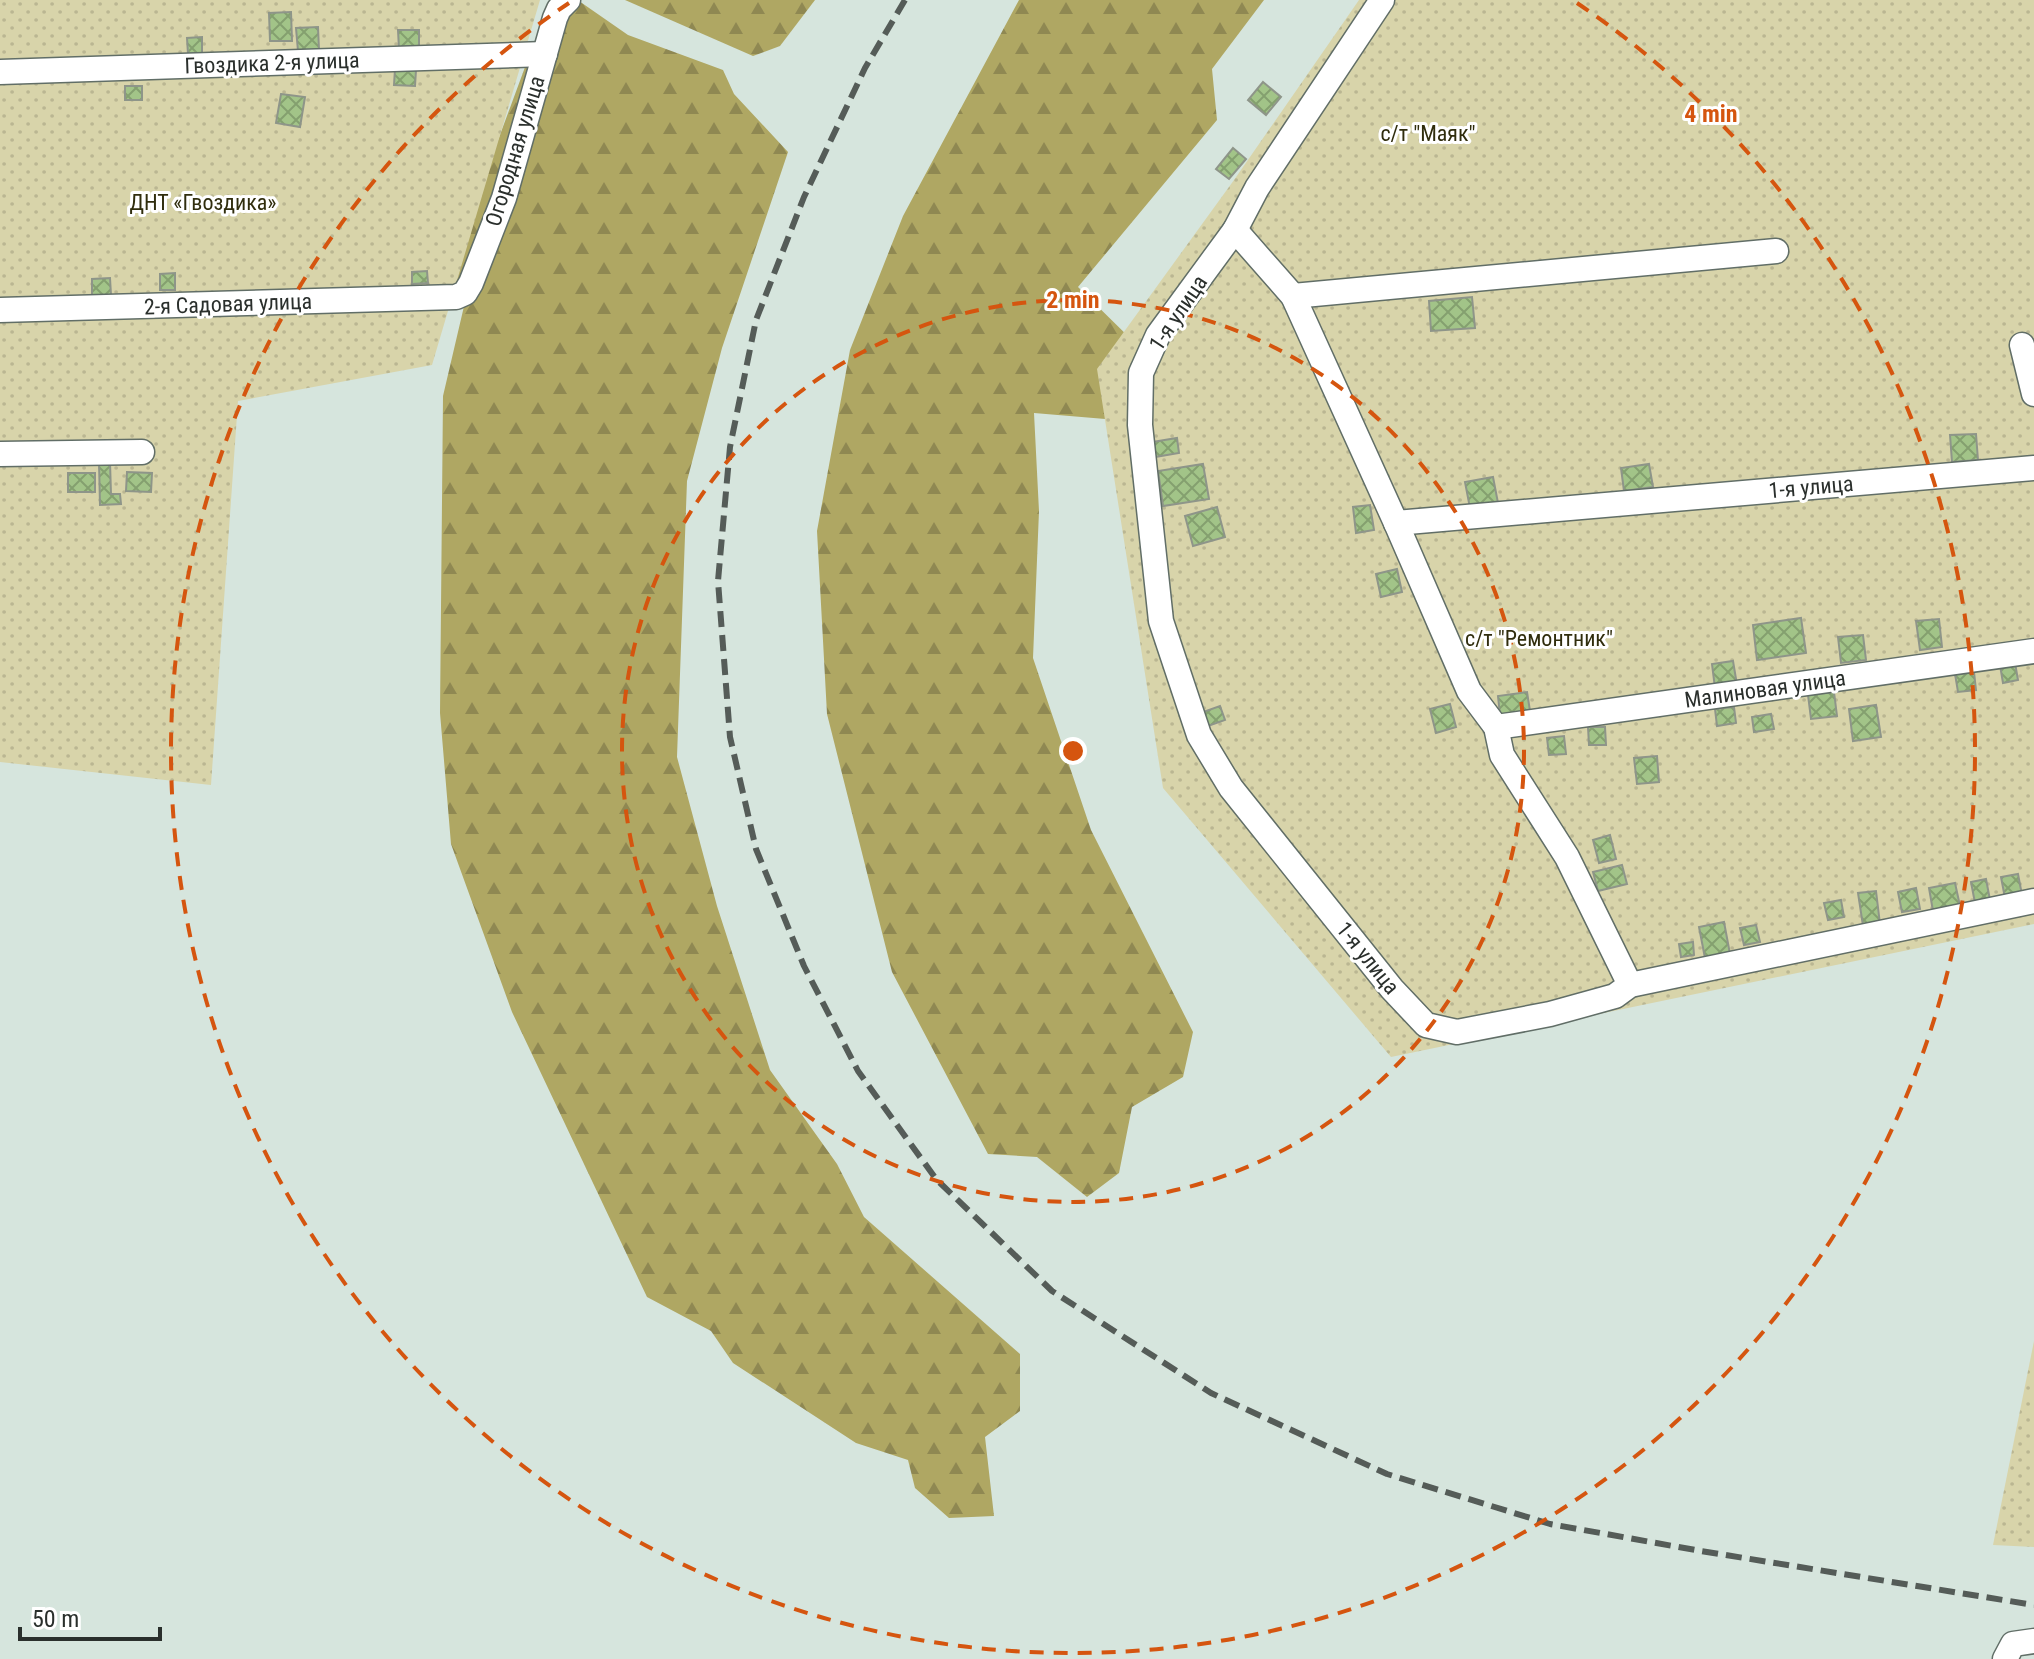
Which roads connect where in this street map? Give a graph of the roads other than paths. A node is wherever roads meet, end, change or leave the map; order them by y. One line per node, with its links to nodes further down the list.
1 (568, 0): 3 (street, Огородная улица)
2 (1382, 0): 5 (street, 1-я улица)
3 (545, 54): 4 (street, Гвоздика 2-я улица); 8 (street, Огородная улица)
4 (0, 72)
5 (1235, 230): 7 (street); 19 (street, 1-я улица)
6 (1776, 251): 7 (street)
7 (1293, 296): 15 (street)
8 (456, 297): 9 (street, 2-я Садовая улица)
9 (0, 310)
10 (2022, 345): 11 (street)
11 (2034, 394)
12 (142, 452): 13 (street)
13 (0, 454)
14 (2034, 468): 15 (street, 1-я улица)
15 (1396, 523): 17 (street)
16 (2034, 651): 17 (street, Малиновая улица)
17 (1496, 727): 19 (street)
18 (2034, 901): 19 (street, 1-я улица)
19 (1630, 985)
20 (2034, 1641): 21 (street)
21 (2005, 1659)

